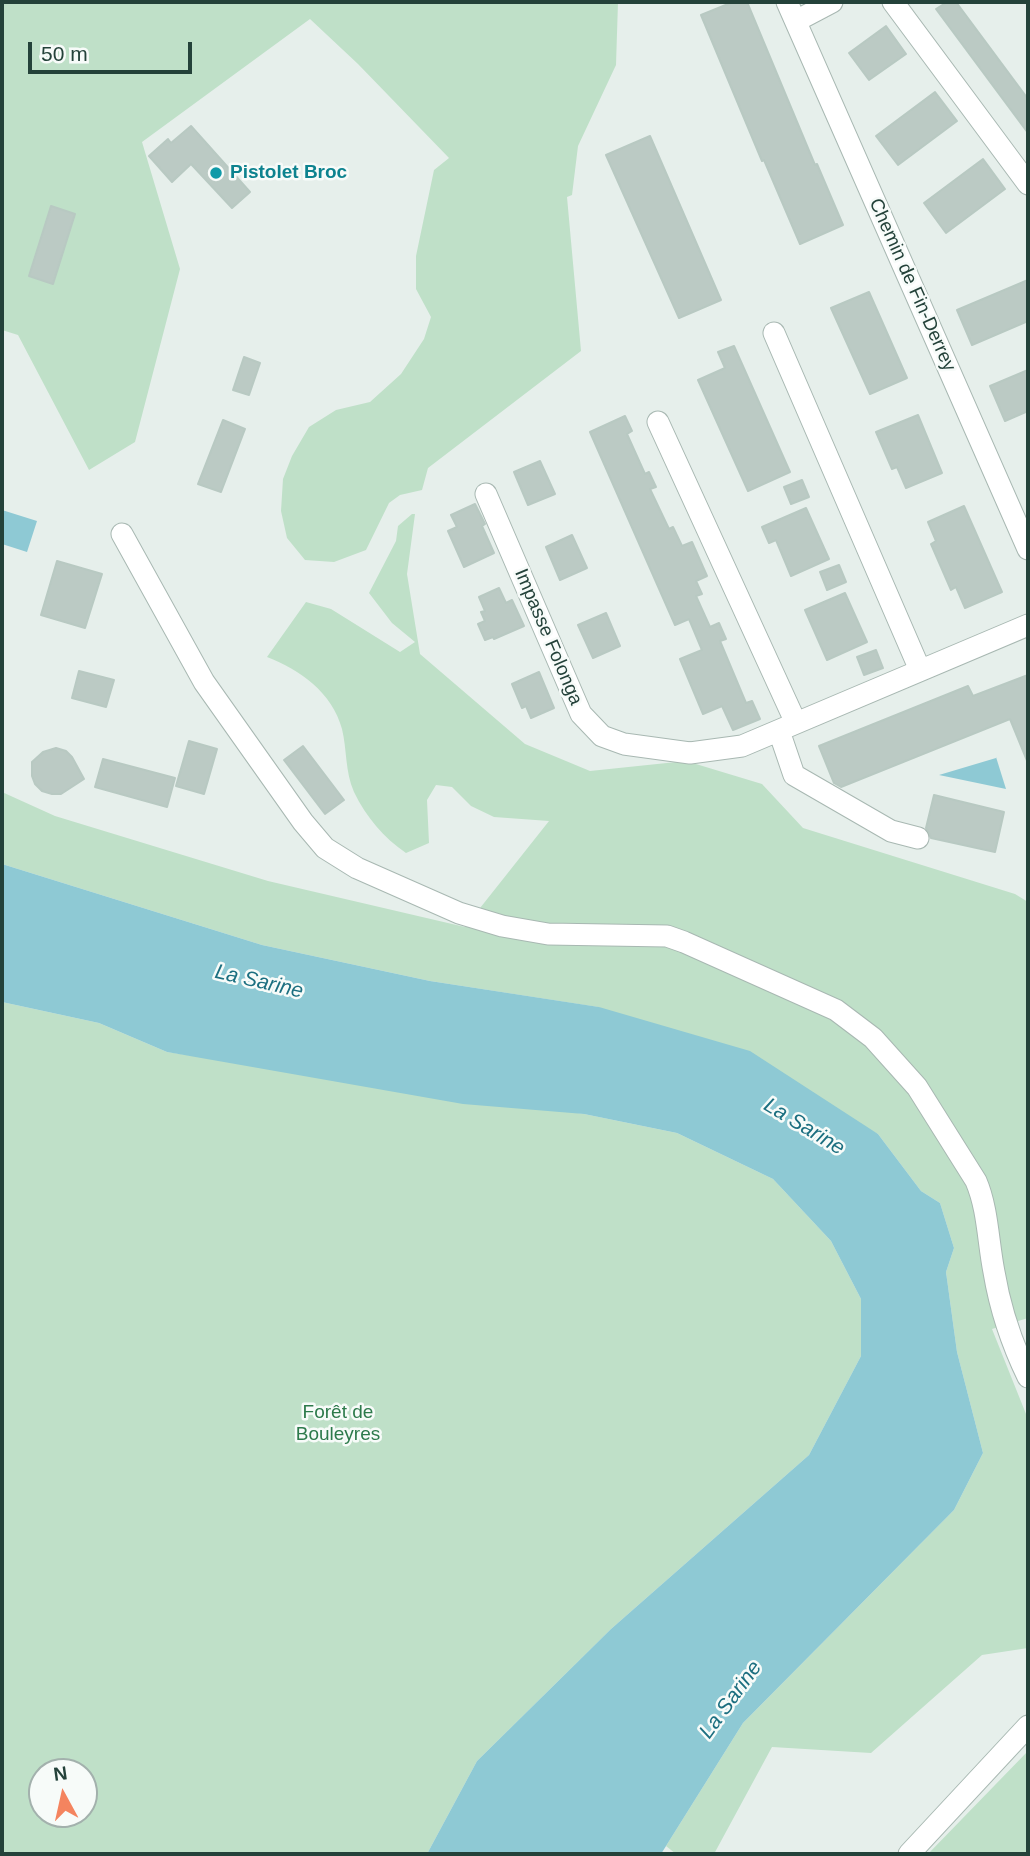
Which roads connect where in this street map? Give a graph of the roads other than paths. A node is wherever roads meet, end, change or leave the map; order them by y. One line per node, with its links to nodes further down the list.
1 (832, 2): 3 (street, Chemin de Fin-Derrey)
2 (893, 2): 4 (street)
3 (792, 11): 9 (street, Chemin de Fin-Derrey)
4 (1028, 184)
5 (774, 333): 11 (street)
6 (658, 422): 12 (street)
7 (486, 494): 12 (street, Impasse Folonga)
8 (122, 534): 14 (street)
9 (1028, 549)
10 (1028, 625): 11 (street, Impasse Folonga)
11 (920, 670): 12 (street, Impasse Folonga)
12 (788, 727): 13 (street)
13 (918, 838)
14 (1028, 1377)
15 (1028, 1726): 16 (street)
16 (909, 1854)

